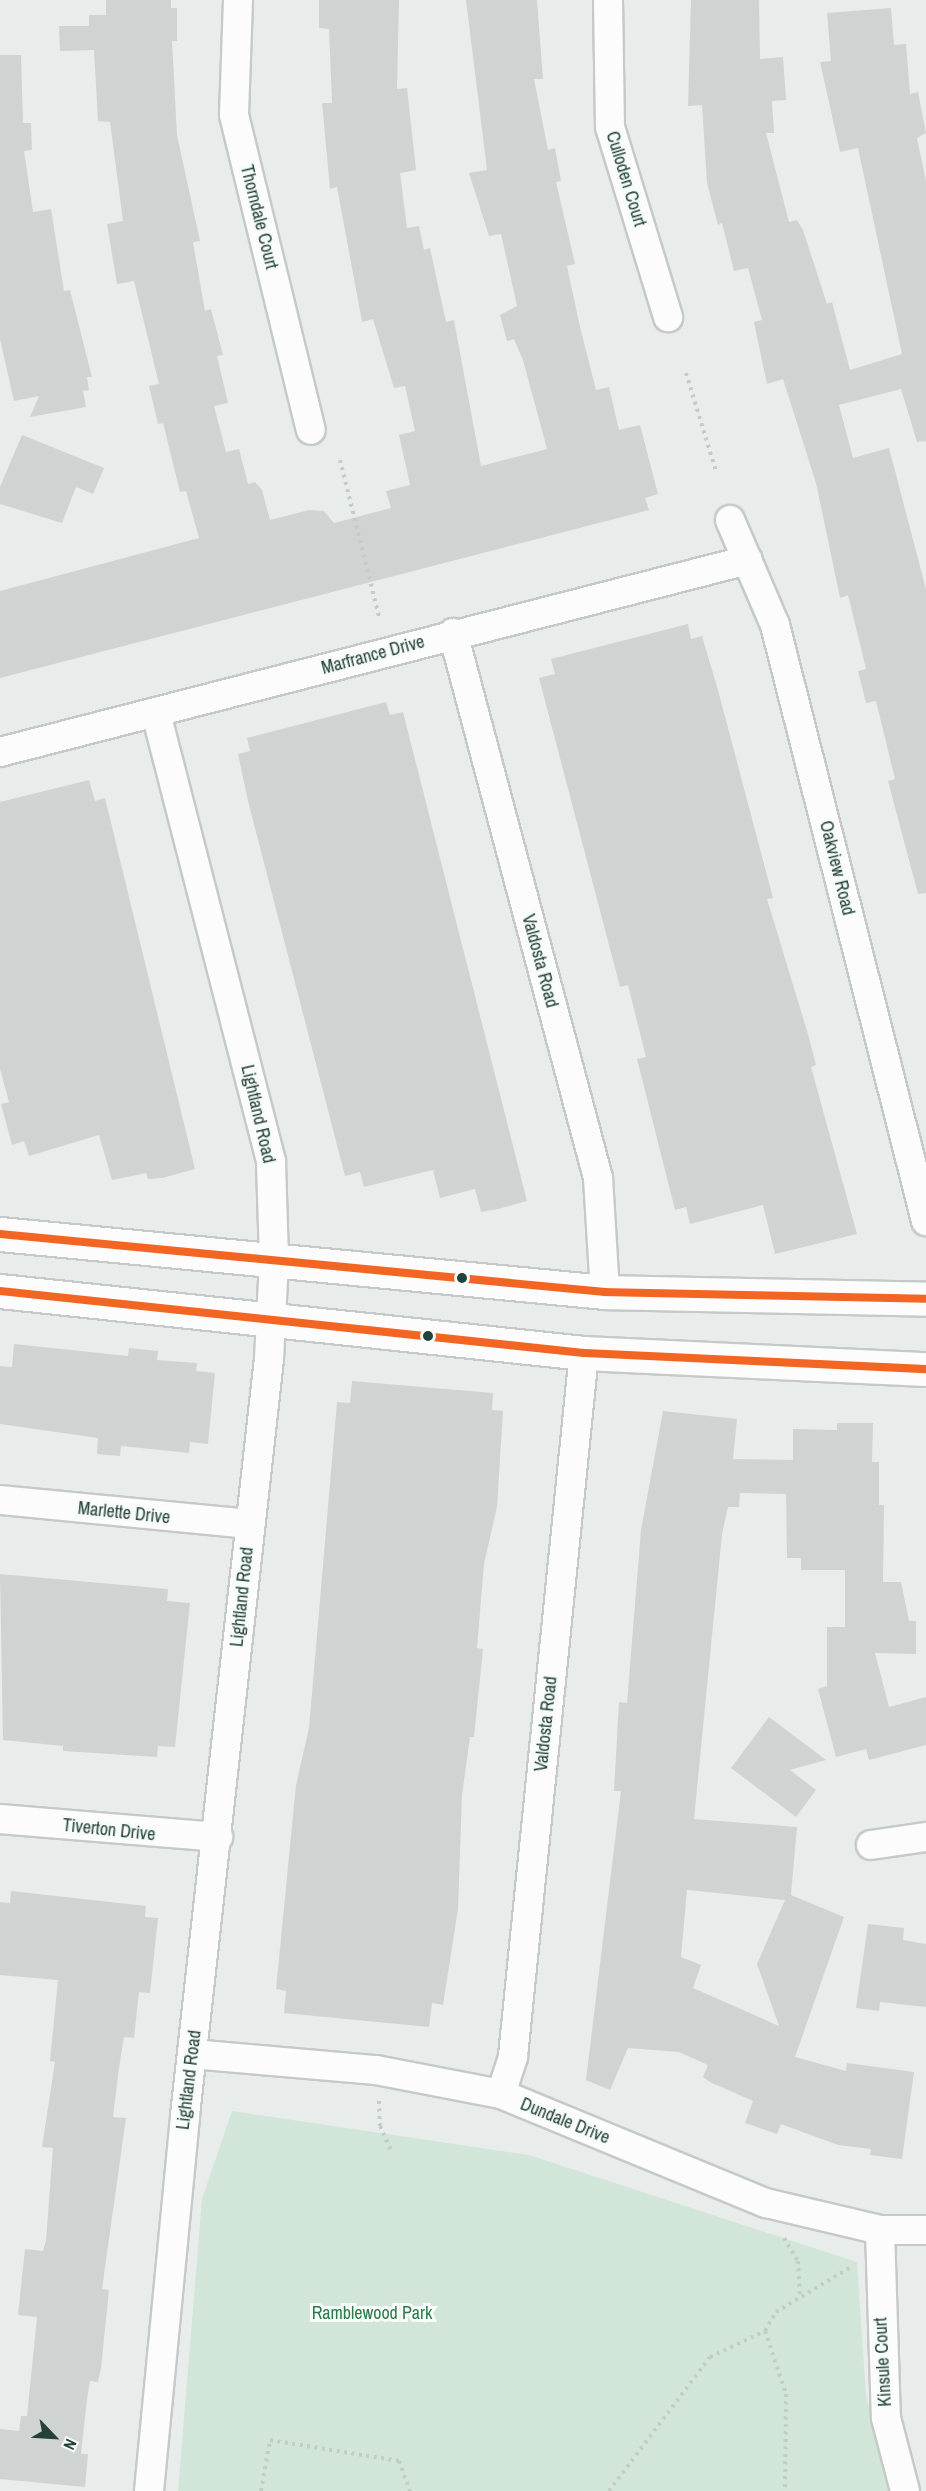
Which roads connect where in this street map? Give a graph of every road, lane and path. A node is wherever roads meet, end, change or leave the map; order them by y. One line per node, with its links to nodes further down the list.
1 (238, 0): 5 (street, Thorndale Court)
2 (608, 0): 3 (street, Culloden Court)
3 (668, 317)
4 (686, 373): 7 (path)
5 (311, 430)
6 (340, 460): 10 (path)
7 (716, 471)
8 (730, 520): 9 (street, Oakview Road)
9 (748, 560): 11 (street, Marfrance Drive); 14 (street, Oakview Road)
10 (380, 616)
11 (453, 633): 12 (street, Marfrance Drive); 18 (street, Valdosta Road)
12 (156, 714): 13 (street, Marfrance Drive); 16 (street, Lightland Road)
13 (0, 752)
14 (926, 1221)
15 (0, 1234): 16 (main road)
16 (274, 1259): 18 (main road); 20 (street, Lightland Road)
17 (0, 1291): 20 (main road)
18 (605, 1292): 19 (main road)
19 (926, 1299)
20 (270, 1316): 21 (main road); 24 (street, Lightland Road)
21 (584, 1353): 22 (main road); 30 (street, Valdosta Road)
22 (926, 1369)
23 (0, 1500): 24 (street, Marlette Drive)
24 (249, 1524): 26 (street, Lightland Road)
25 (0, 1819): 26 (street, Tiverton Drive)
26 (218, 1837): 29 (street, Lightland Road)
27 (926, 1837): 28 (street)
28 (871, 1845)
29 (192, 2054): 30 (street, Dundale Drive); 39 (street, Lightland Road)
30 (501, 2094): 33 (street, Dundale Drive)
31 (379, 2097): 32 (path)
32 (391, 2151)
33 (880, 2230): 34 (street, Dundale Drive); 44 (street, Kinsule Court)
34 (926, 2230)
35 (779, 2234): 37 (path)
36 (851, 2267): 37 (path)
37 (800, 2297): 38 (path)
38 (765, 2331): 42 (path); 43 (path)
39 (149, 2491)
40 (261, 2491): 41 (path)
41 (410, 2491)
42 (609, 2491)
43 (785, 2491)
44 (905, 2491)

